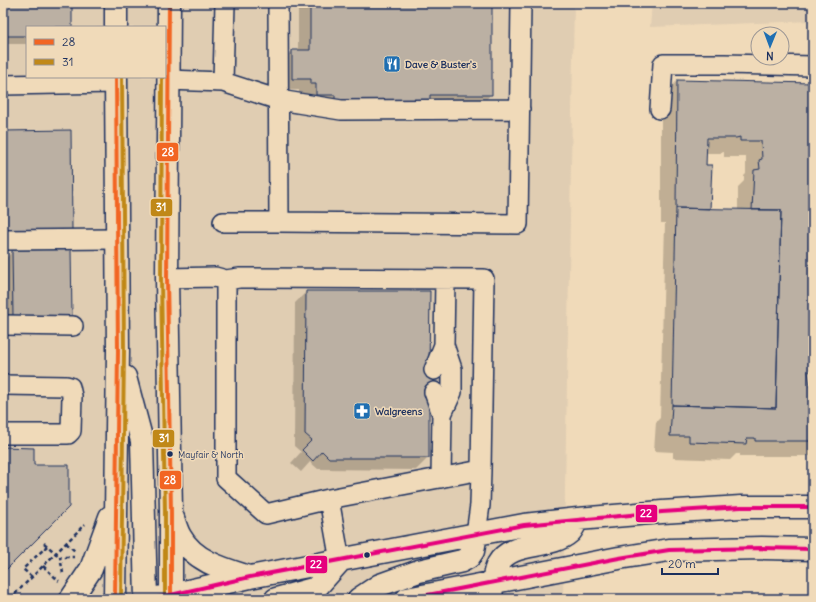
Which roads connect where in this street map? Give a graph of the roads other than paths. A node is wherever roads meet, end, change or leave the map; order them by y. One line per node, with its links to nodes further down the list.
1 (116, 3): 6 (main road)
2 (169, 3): 9 (main road)
3 (225, 3): 10 (street)
4 (278, 3): 12 (street)
5 (522, 3): 13 (street)
6 (116, 26)
7 (813, 66): 14 (street)
8 (116, 80): 11 (street); 17 (main road)
9 (168, 80): 10 (street); 19 (main road)
10 (222, 82): 12 (street)
11 (3, 85)
12 (279, 100): 13 (street); 16 (street)
13 (520, 109): 16 (street)
14 (660, 109)
15 (223, 222): 16 (street)
16 (279, 222)
17 (117, 239): 18 (street); 25 (main road)
18 (3, 240)
19 (167, 278): 21 (street); 36 (main road)
20 (445, 279): 21 (street); 24 (street); 31 (street)
21 (226, 280): 34 (street)
22 (3, 325): 23 (street)
23 (73, 326)
24 (444, 345): 26 (street); 29 (street)
25 (118, 351): 33 (main road); 46 (main road)
26 (434, 370)
27 (3, 385): 30 (street)
28 (434, 392): 29 (street)
29 (442, 414): 32 (street)
30 (3, 434)
31 (481, 470): 32 (street); 38 (street)
32 (442, 478): 34 (street)
33 (117, 499): 43 (main road); 45 (main road)
34 (329, 499): 40 (street)
35 (813, 507): 37 (main road)
36 (171, 512): 41 (main road); 44 (main road)
37 (578, 519): 38 (main road); 42 (main road)
38 (476, 534): 40 (main road); 48 (main road)
39 (813, 549): 42 (main road)
40 (340, 560): 41 (main road); 47 (main road)
41 (250, 578): 44 (main road)
42 (493, 590): 49 (main road)
43 (67, 592)
44 (165, 598)
45 (115, 599)
46 (146, 599)
47 (276, 599)
48 (359, 599)
49 (407, 599)

